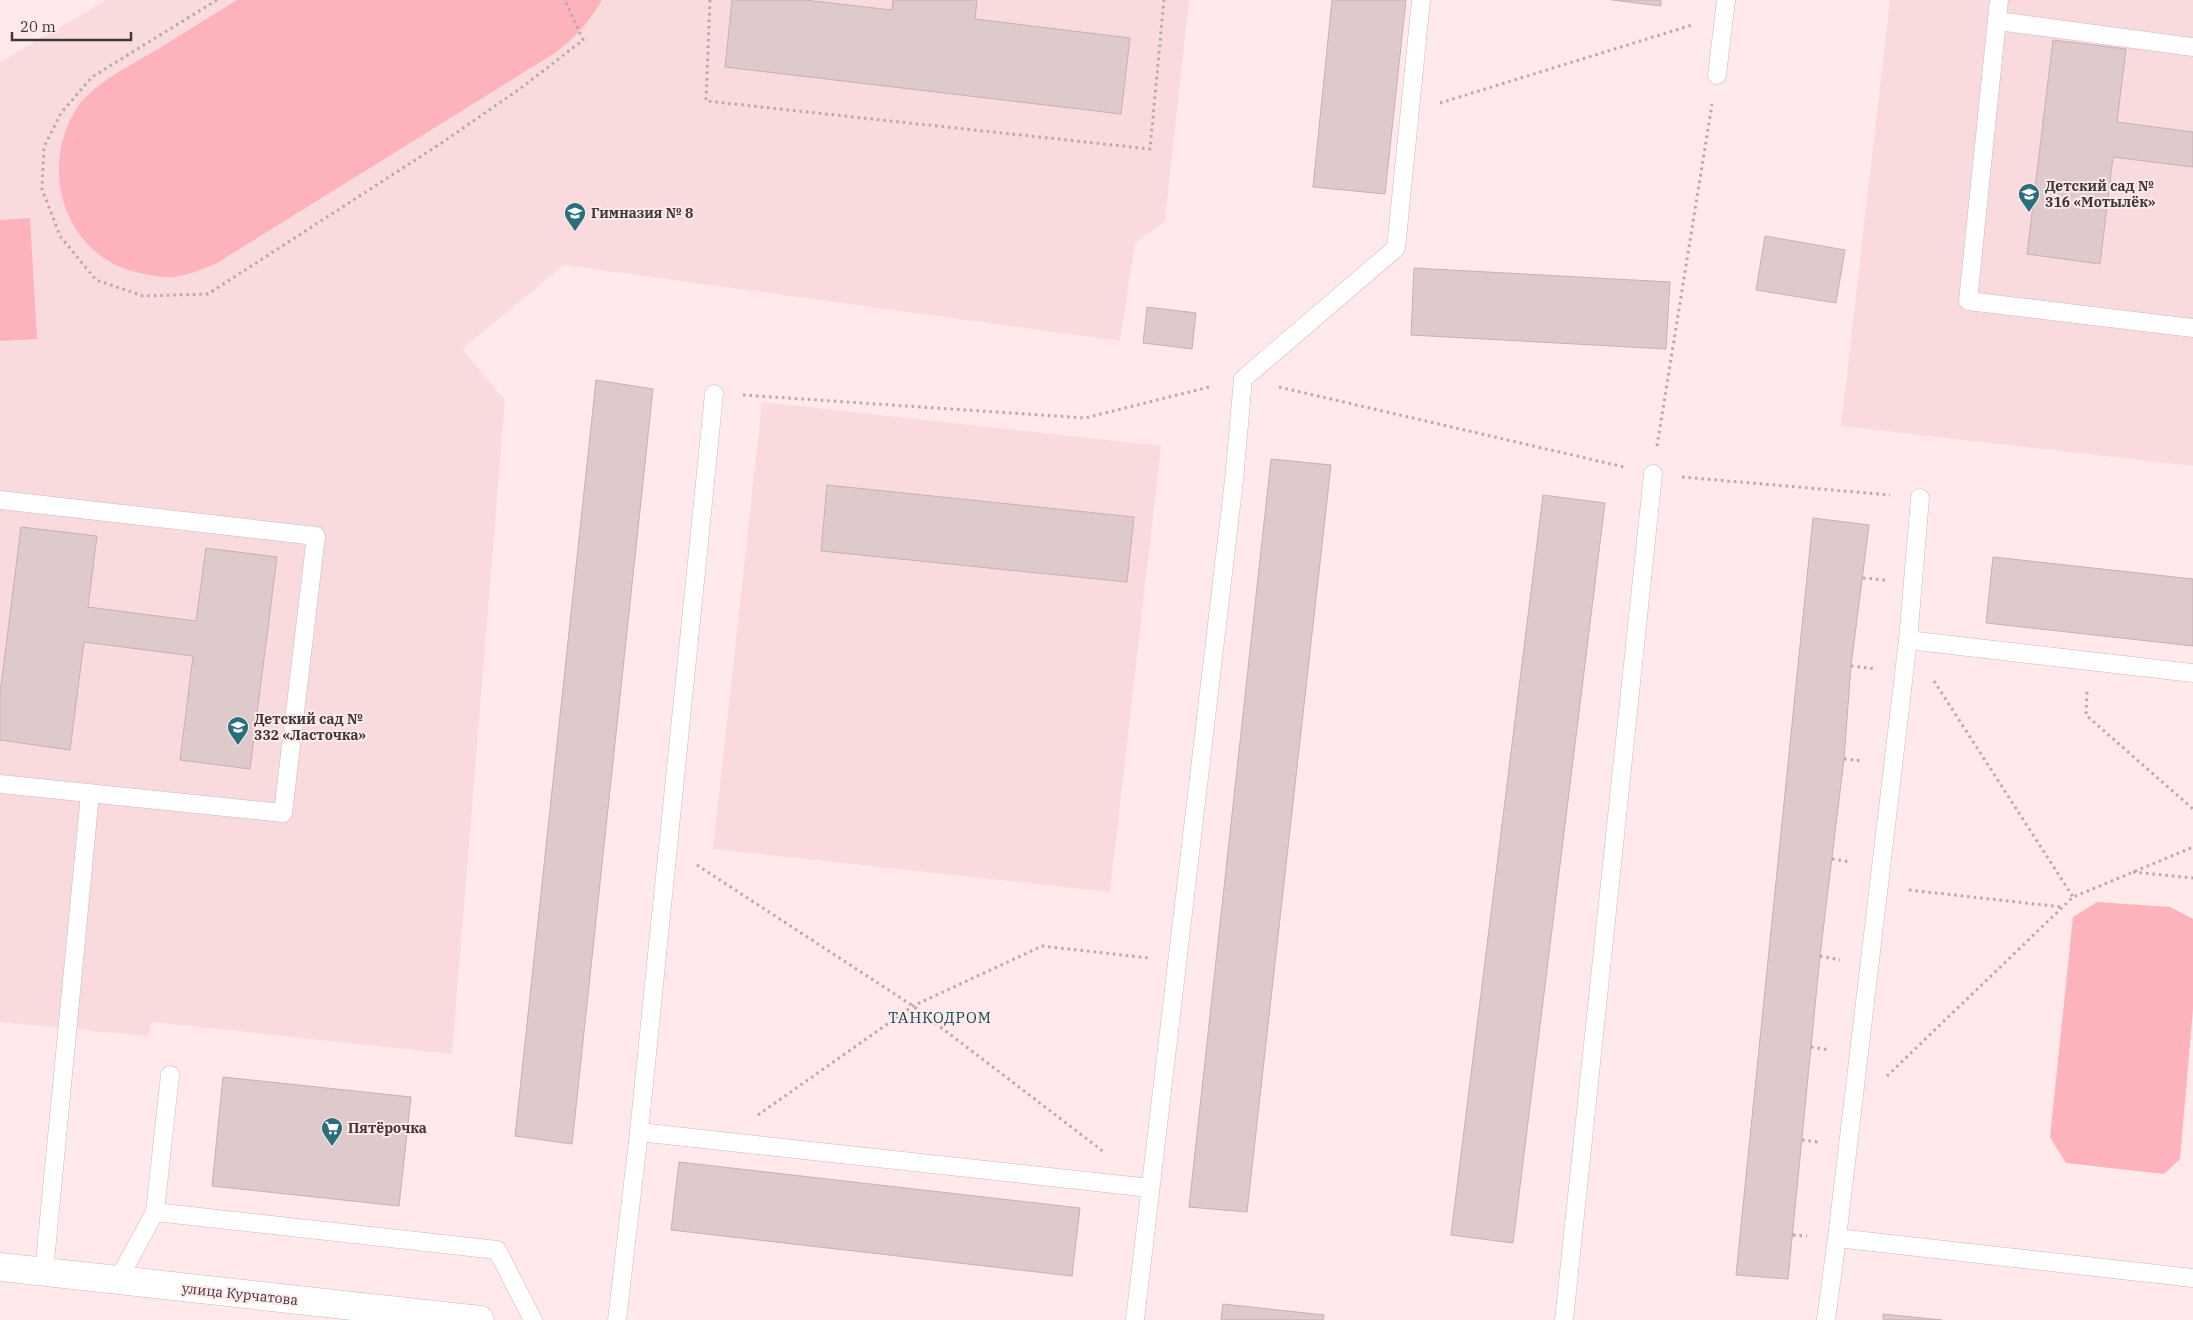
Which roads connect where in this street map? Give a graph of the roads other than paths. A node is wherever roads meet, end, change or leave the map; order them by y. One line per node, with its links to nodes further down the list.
1 (1421, 0): 18 (lane)
2 (1999, 0): 4 (lane)
3 (1725, 8): 6 (lane)
4 (1998, 21): 5 (lane); 7 (lane)
5 (2193, 46)
6 (1717, 75)
7 (2193, 328)
8 (714, 394): 17 (lane)
9 (1653, 474): 29 (lane)
10 (1920, 498): 12 (lane)
11 (0, 500): 15 (lane)
12 (1908, 640): 13 (lane); 20 (lane)
13 (2193, 673)
14 (0, 784): 15 (lane)
15 (90, 794): 22 (lane)
16 (170, 1074): 19 (lane)
17 (639, 1132): 18 (lane); 27 (lane)
18 (1150, 1188): 28 (lane)
19 (155, 1212): 24 (lane); 26 (lane)
20 (1837, 1238): 23 (lane); 30 (lane)
21 (0, 1267): 22 (street, улица Курчатова)
22 (44, 1272): 24 (street, улица Курчатова)
23 (2193, 1278)
24 (118, 1280): 25 (street, улица Курчатова)
25 (480, 1320)
26 (533, 1320)
27 (617, 1320)
28 (1134, 1320)
29 (1564, 1320)
30 (1826, 1320)

